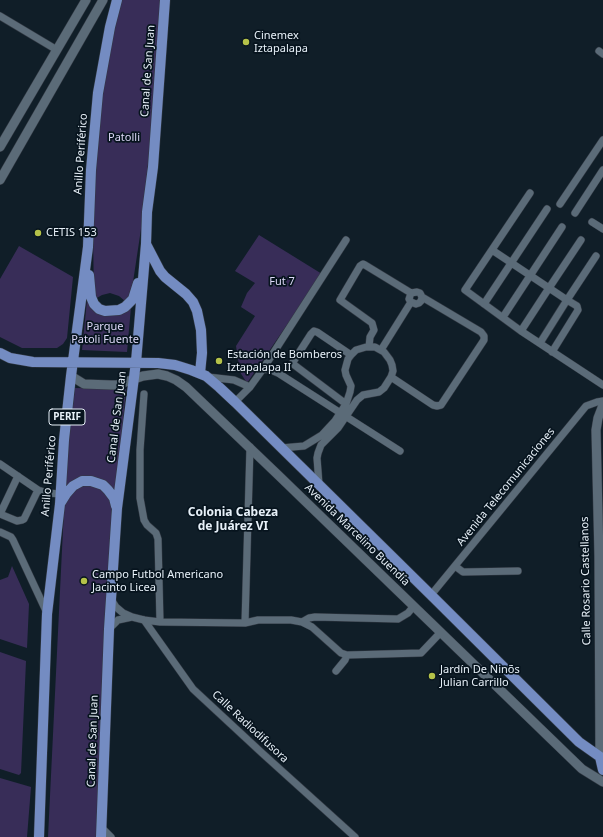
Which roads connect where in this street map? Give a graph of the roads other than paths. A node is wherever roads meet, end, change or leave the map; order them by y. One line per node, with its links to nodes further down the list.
1 (86, 0): 6 (street)
2 (103, 0): 8 (street)
3 (117, 0): 22 (main road, Anillo Periférico / PERIF)
4 (165, 0): 23 (main road, Canal de San Juan)
5 (0, 16): 6 (street)
6 (57, 50): 7 (street)
7 (26, 103): 8 (street); 10 (street)
8 (39, 111): 12 (street)
9 (603, 140): 14 (street)
10 (0, 147)
11 (603, 170): 16 (street)
12 (0, 180)
13 (530, 193): 24 (street)
14 (560, 204)
15 (547, 209): 26 (street)
16 (575, 213)
17 (592, 222): 19 (street)
18 (562, 227): 27 (street)
19 (603, 230)
20 (346, 240): 43 (street)
21 (581, 240): 28 (street)
22 (88, 247): 23 (main road); 41 (main road, Anillo Periférico / PERIF)
23 (146, 248): 42 (main road, Canal de San Juan); 44 (main road)
24 (492, 250): 26 (street); 32 (street)
25 (596, 256): 31 (street)
26 (511, 263): 27 (street); 32 (street)
27 (531, 275): 28 (street); 33 (street)
28 (549, 288): 31 (street); 34 (street)
29 (409, 299): 30 (street); 30 (street); 36 (street); 37 (street)
30 (424, 299): 46 (street)
31 (567, 300): 35 (street); 38 (street)
32 (484, 304): 33 (street)
33 (503, 317): 34 (street)
34 (522, 331): 35 (street)
35 (540, 343): 38 (street)
36 (369, 347): 37 (street); 40 (street)
37 (381, 350): 46 (street)
38 (552, 352): 48 (street)
39 (0, 353): 41 (main road, Avenida Marcelino Buendía)
40 (351, 355): 53 (street); 53 (street)
41 (73, 361): 42 (main road, Avenida Marcelino Buendía); 45 (main road, Anillo Periférico / PERIF)
42 (136, 362): 44 (main road, Avenida Marcelino Buendía); 47 (main road, Canal de San Juan)
43 (263, 369): 49 (street); 55 (street)
44 (203, 375): 49 (street); 52 (main road, Avenida Marcelino Buendía)
45 (71, 376): 47 (street, Avenida Marcelino Buendía); 64 (main road, Anillo Periférico / PERIF)
46 (391, 377): 55 (street)
47 (134, 378): 56 (street, Avenida Marcelino Buendía); 65 (main road, Canal de San Juan)
48 (603, 385)
49 (250, 387): 52 (street)
50 (144, 394): 77 (street)
51 (603, 401): 69 (street, Avenida Telecomunicaciones)
52 (235, 402): 57 (main road, Avenida Marcelino Buendía)
53 (346, 404): 55 (street)
54 (603, 405): 59 (street, Calle Rosario Castellanos)
55 (343, 414): 57 (street); 58 (street); 62 (street)
56 (250, 447): 73 (street, Avenida Marcelino Buendía); 79 (street)
57 (281, 448): 62 (main road, Avenida Marcelino Buendía)
58 (400, 451)
59 (600, 461): 68 (street, Calle Rosario Castellanos)
60 (0, 464): 61 (street)
61 (18, 476): 63 (street); 66 (street)
62 (318, 485): 71 (main road, Avenida Marcelino Buendía)
63 (38, 490): 64 (street); 66 (street)
64 (60, 499): 65 (main road); 74 (main road, Anillo Periférico / PERIF)
65 (117, 508): 72 (main road, Canal de San Juan)
66 (0, 514)
67 (0, 532): 74 (street)
68 (601, 558): 84 (street, Calle Rosario Castellanos)
69 (455, 566): 70 (street); 71 (street, Avenida Telecomunicaciones)
70 (518, 571)
71 (431, 595): 84 (main road, Avenida Marcelino Buendía)
72 (110, 599): 75 (street); 80 (main road, Canal de San Juan)
73 (414, 607): 78 (street); 81 (street, Avenida Marcelino Buendía)
74 (47, 614): 88 (main road, Anillo Periférico / PERIF)
75 (132, 617): 76 (street); 80 (street)
76 (144, 620): 77 (street); 90 (street, Calle Radiodifusora)
77 (160, 622): 79 (street)
78 (302, 622): 79 (street); 82 (street)
79 (245, 623)
80 (109, 629): 87 (main road, Canal de San Juan)
81 (441, 632): 82 (street); 86 (street, Avenida Marcelino Buendía)
82 (347, 655): 83 (street)
83 (336, 671)
84 (601, 758): 85 (main road)
85 (603, 770)
86 (603, 782)
87 (102, 833): 89 (street)
88 (39, 837)
89 (111, 837)
90 (355, 837)

